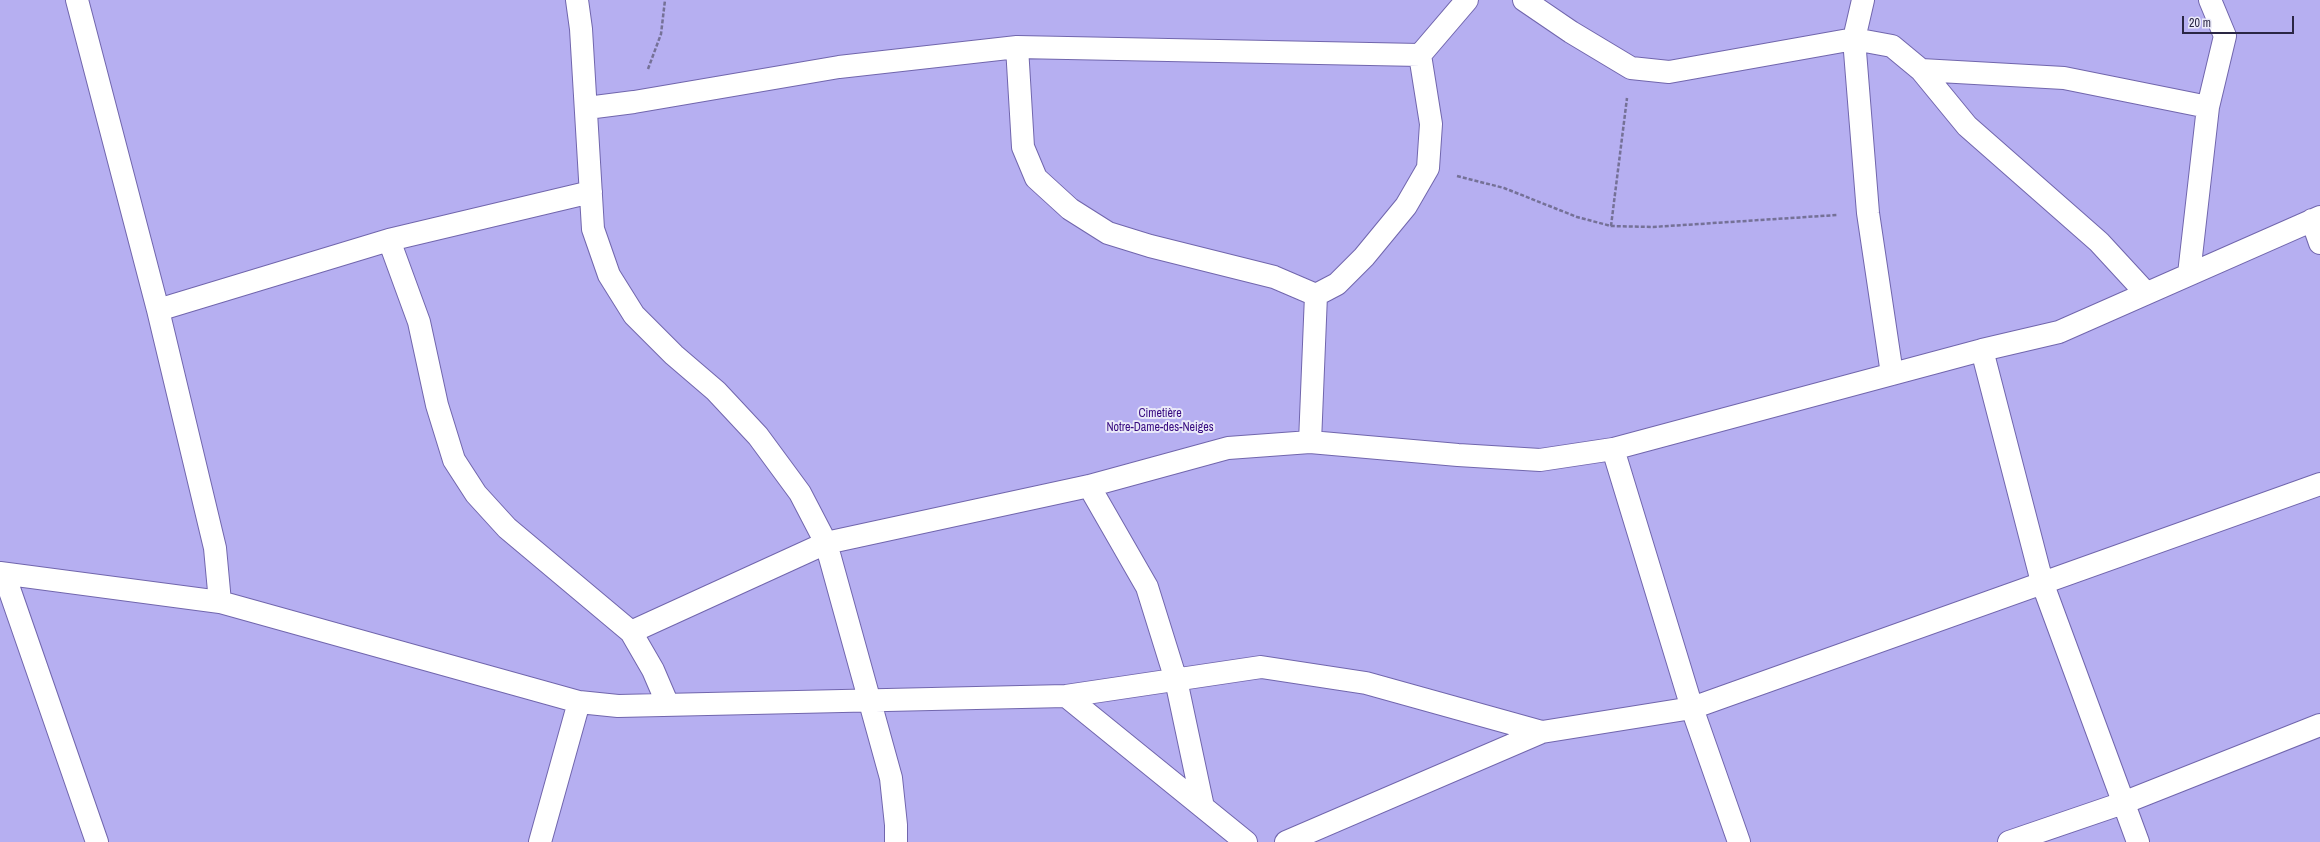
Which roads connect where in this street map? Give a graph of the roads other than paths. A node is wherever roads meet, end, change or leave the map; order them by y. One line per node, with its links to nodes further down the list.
1 (77, 0): 20 (lane)
2 (577, 0): 12 (lane)
3 (1467, 0): 9 (lane)
4 (1524, 0): 7 (lane)
5 (1863, 0): 7 (lane)
6 (2210, 0): 11 (lane)
7 (1854, 39): 10 (lane); 22 (lane)
8 (1017, 47): 9 (lane); 12 (lane); 19 (lane)
9 (1420, 55): 19 (lane)
10 (1921, 70): 11 (lane); 18 (lane)
11 (2208, 107): 17 (lane)
12 (587, 108): 13 (lane)
13 (591, 192): 15 (lane); 27 (lane)
14 (2316, 219): 16 (lane); 17 (lane)
15 (389, 240): 20 (lane); 31 (lane)
16 (2320, 243)
17 (2189, 274): 18 (lane)
18 (2146, 293): 21 (lane)
19 (1316, 295): 23 (lane)
20 (158, 310): 30 (lane)
21 (1982, 350): 22 (lane); 29 (lane)
22 (1892, 374): 24 (lane)
23 (1310, 442): 24 (lane); 26 (lane)
24 (1613, 449): 37 (lane)
25 (2320, 484): 29 (lane)
26 (1088, 486): 27 (lane); 32 (lane)
27 (826, 543): 31 (lane); 34 (lane)
28 (2, 574): 30 (lane); 42 (lane)
29 (2042, 582): 37 (lane); 40 (lane)
30 (220, 602): 35 (lane)
31 (631, 632): 36 (lane)
32 (1176, 680): 33 (lane); 39 (lane); 41 (lane)
33 (1066, 696): 34 (lane); 41 (lane)
34 (870, 700): 36 (lane); 44 (lane)
35 (579, 702): 36 (lane); 43 (lane)
36 (668, 705)
37 (1692, 708): 39 (lane); 47 (lane)
38 (2320, 725): 40 (lane)
39 (1542, 732): 46 (lane)
40 (2123, 803): 48 (lane); 49 (lane)
41 (1203, 807): 45 (lane)
42 (97, 842)
43 (540, 842)
44 (896, 842)
45 (1246, 842)
46 (1286, 842)
47 (1739, 842)
48 (2009, 842)
49 (2138, 842)

